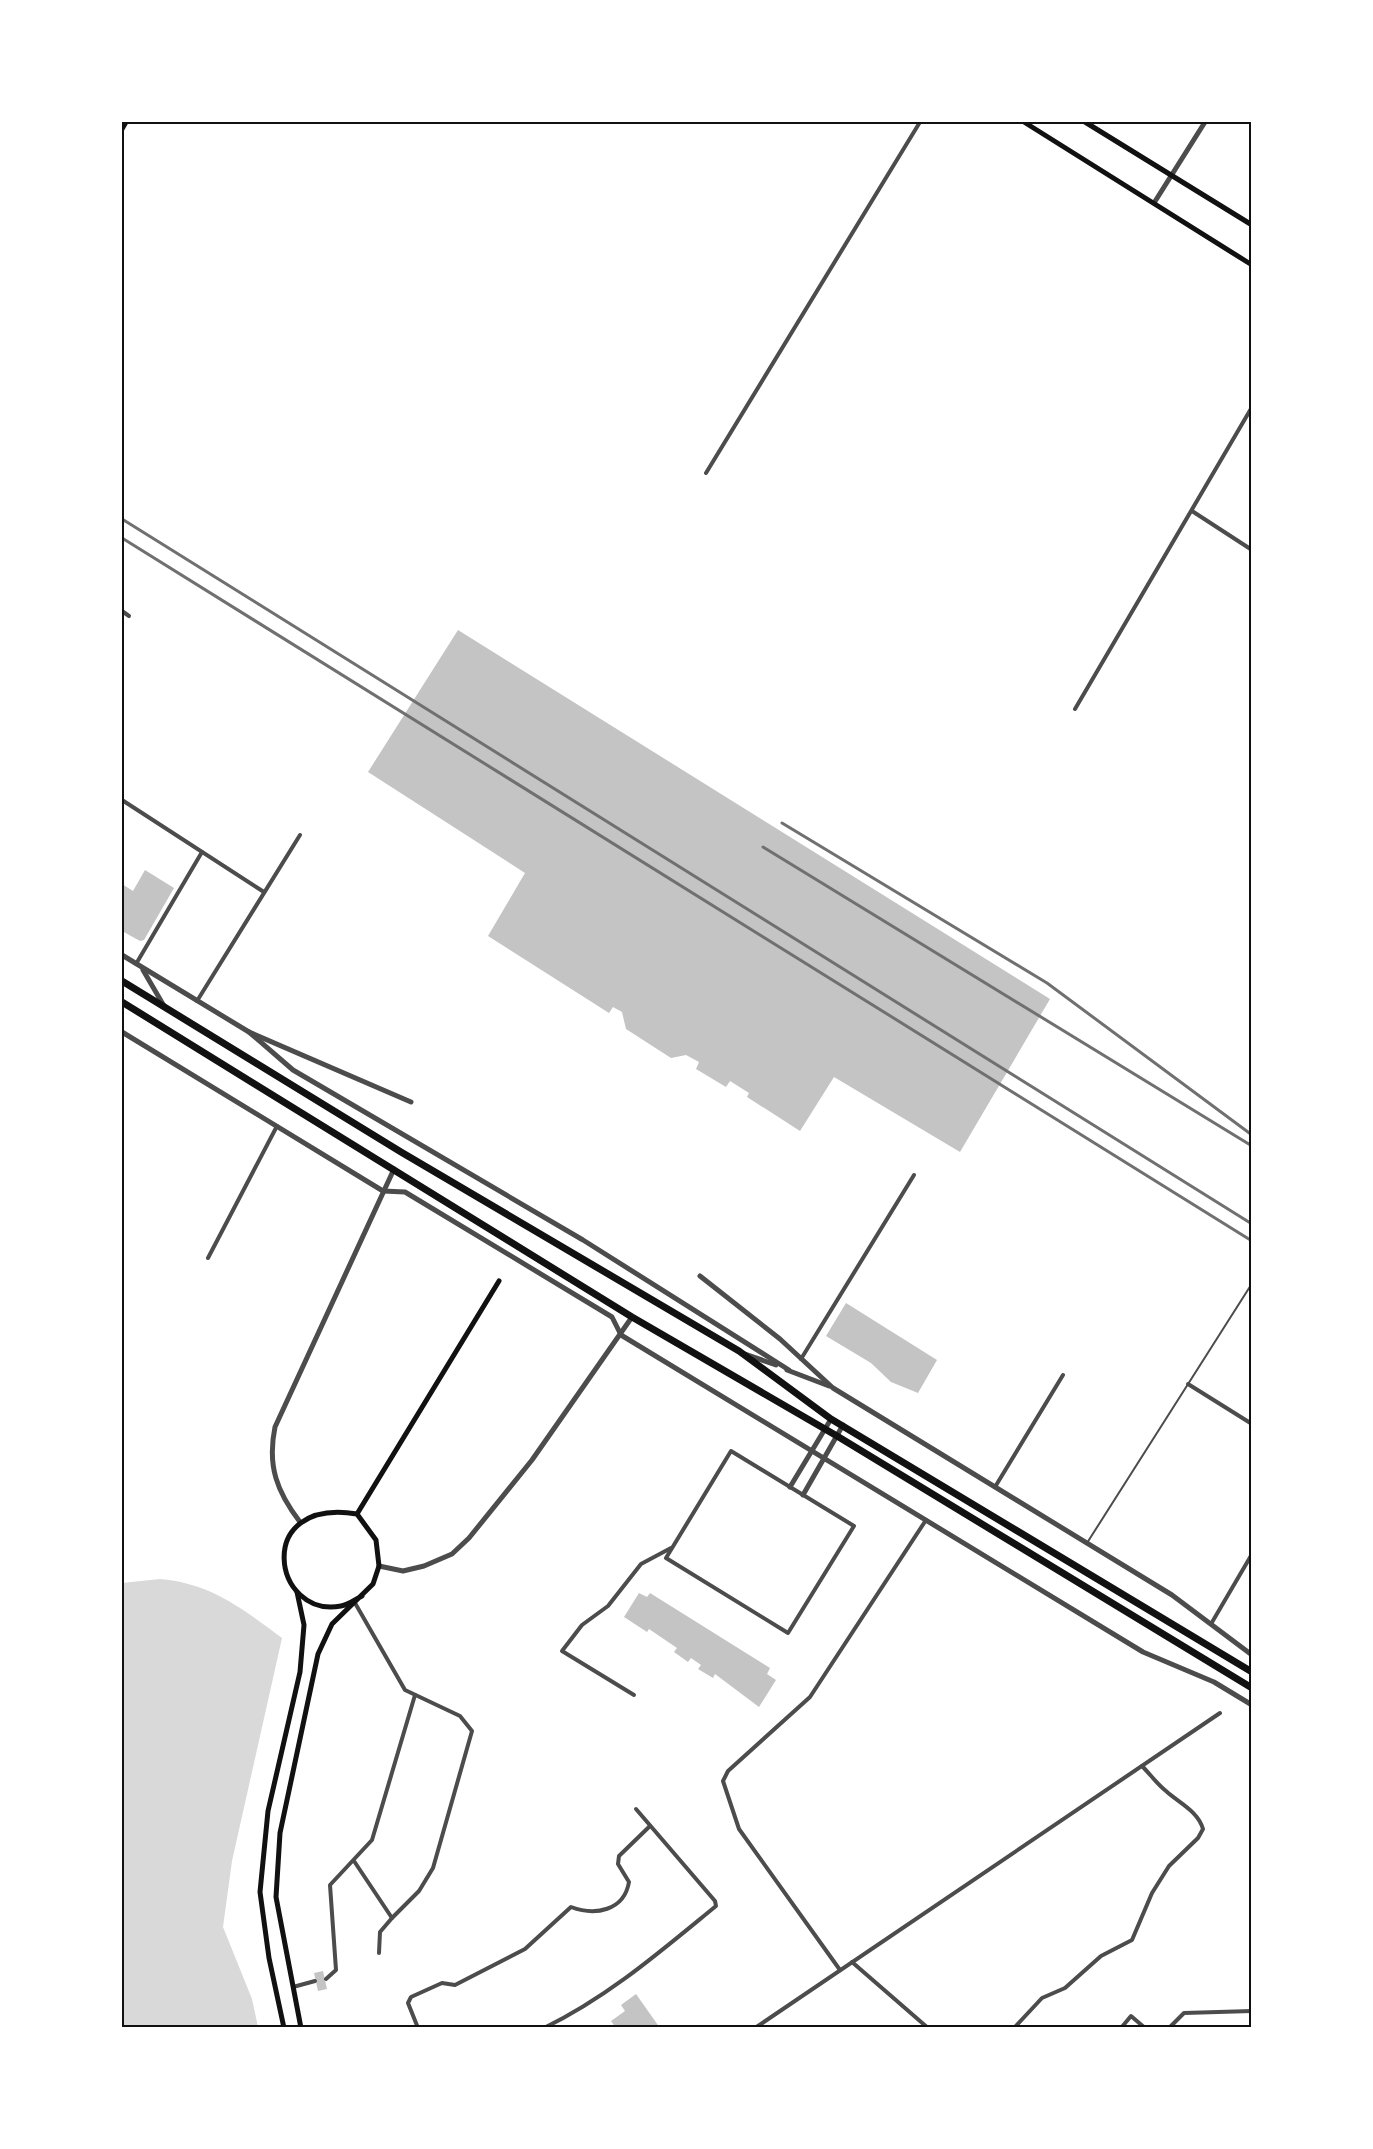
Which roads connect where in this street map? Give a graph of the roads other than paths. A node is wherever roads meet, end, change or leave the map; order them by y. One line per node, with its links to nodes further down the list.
1 (126, 122): 6 (main road)
2 (920, 122): 12 (street)
3 (1024, 122): 8 (main road)
4 (1085, 122): 7 (main road)
5 (1205, 122): 7 (street)
6 (122, 129)
7 (1172, 175): 8 (street); 9 (main road)
8 (1154, 203): 10 (main road)
9 (1251, 225)
10 (1251, 266)
11 (1251, 407): 13 (street)
12 (706, 473)
13 (1192, 511): 14 (street); 17 (street)
14 (1251, 550)
15 (122, 611): 16 (street)
16 (129, 616)
17 (1075, 709)
18 (122, 800): 20 (street)
19 (300, 835): 21 (street)
20 (202, 852): 21 (street); 23 (street)
21 (264, 892): 25 (street)
22 (122, 955): 23 (street)
23 (139, 966): 25 (street); 27 (street)
24 (122, 981): 27 (highway)
25 (196, 1001): 29 (street)
26 (122, 1002): 32 (highway)
27 (165, 1007): 41 (highway)
28 (122, 1032): 31 (street)
29 (249, 1032): 30 (street); 43 (street)
30 (411, 1102)
31 (278, 1125): 34 (street); 35 (street)
32 (394, 1169): 34 (street); 39 (highway)
33 (914, 1175): 42 (street)
34 (383, 1191): 40 (street); 59 (street)
35 (208, 1258)
36 (700, 1276): 42 (street)
37 (499, 1281): 57 (main road)
38 (1251, 1285): 45 (lane)
39 (632, 1317): 40 (street); 50 (highway)
40 (621, 1335): 52 (street); 63 (street)
41 (739, 1351): 43 (street); 47 (highway)
42 (801, 1359): 46 (street)
43 (789, 1370): 46 (street)
44 (1063, 1375): 55 (street)
45 (1188, 1384): 48 (street); 60 (lane)
46 (833, 1388): 55 (street)
47 (831, 1419): 49 (highway); 50 (street)
48 (1251, 1424)
49 (843, 1425): 51 (street); 69 (highway)
50 (825, 1430): 51 (highway); 52 (street)
51 (837, 1436): 53 (street); 70 (highway)
52 (812, 1450): 53 (street); 54 (street)
53 (824, 1458): 56 (street); 58 (street)
54 (790, 1487): 56 (street); 61 (street)
55 (995, 1487): 60 (street)
56 (803, 1495): 61 (street)
57 (357, 1514): 59 (main road); 63 (main road)
58 (926, 1519): 73 (street); 82 (street)
59 (300, 1522): 64 (main road)
60 (1087, 1543): 67 (street)
61 (672, 1548): 72 (street)
62 (1251, 1554): 67 (street)
63 (380, 1566): 65 (main road)
64 (297, 1592): 65 (main road); 87 (main road)
65 (362, 1596): 66 (main road)
66 (355, 1603): 71 (street); 85 (main road)
67 (1210, 1625): 68 (street)
68 (1251, 1655)
69 (1251, 1672)
70 (1251, 1688)
71 (415, 1695): 78 (street); 79 (street)
72 (634, 1695)
73 (1251, 1705)
74 (1220, 1713): 75 (street)
75 (1142, 1766): 81 (street); 93 (street)
76 (636, 1809): 77 (street)
77 (650, 1826): 89 (street); 90 (street)
78 (354, 1861): 79 (street); 83 (street)
79 (392, 1918): 80 (street)
80 (379, 1953)
81 (852, 1962): 82 (street); 92 (street)
82 (840, 1970): 91 (street)
83 (326, 1978)
84 (315, 1981): 85 (street)
85 (292, 1987): 88 (main road)
86 (1251, 2011): 96 (street)
87 (284, 2028)
88 (301, 2028)
89 (418, 2028)
90 (544, 2028)
91 (755, 2028)
92 (928, 2028)
93 (1014, 2028)
94 (1121, 2028): 95 (street)
95 (1145, 2028)
96 (1169, 2028)

